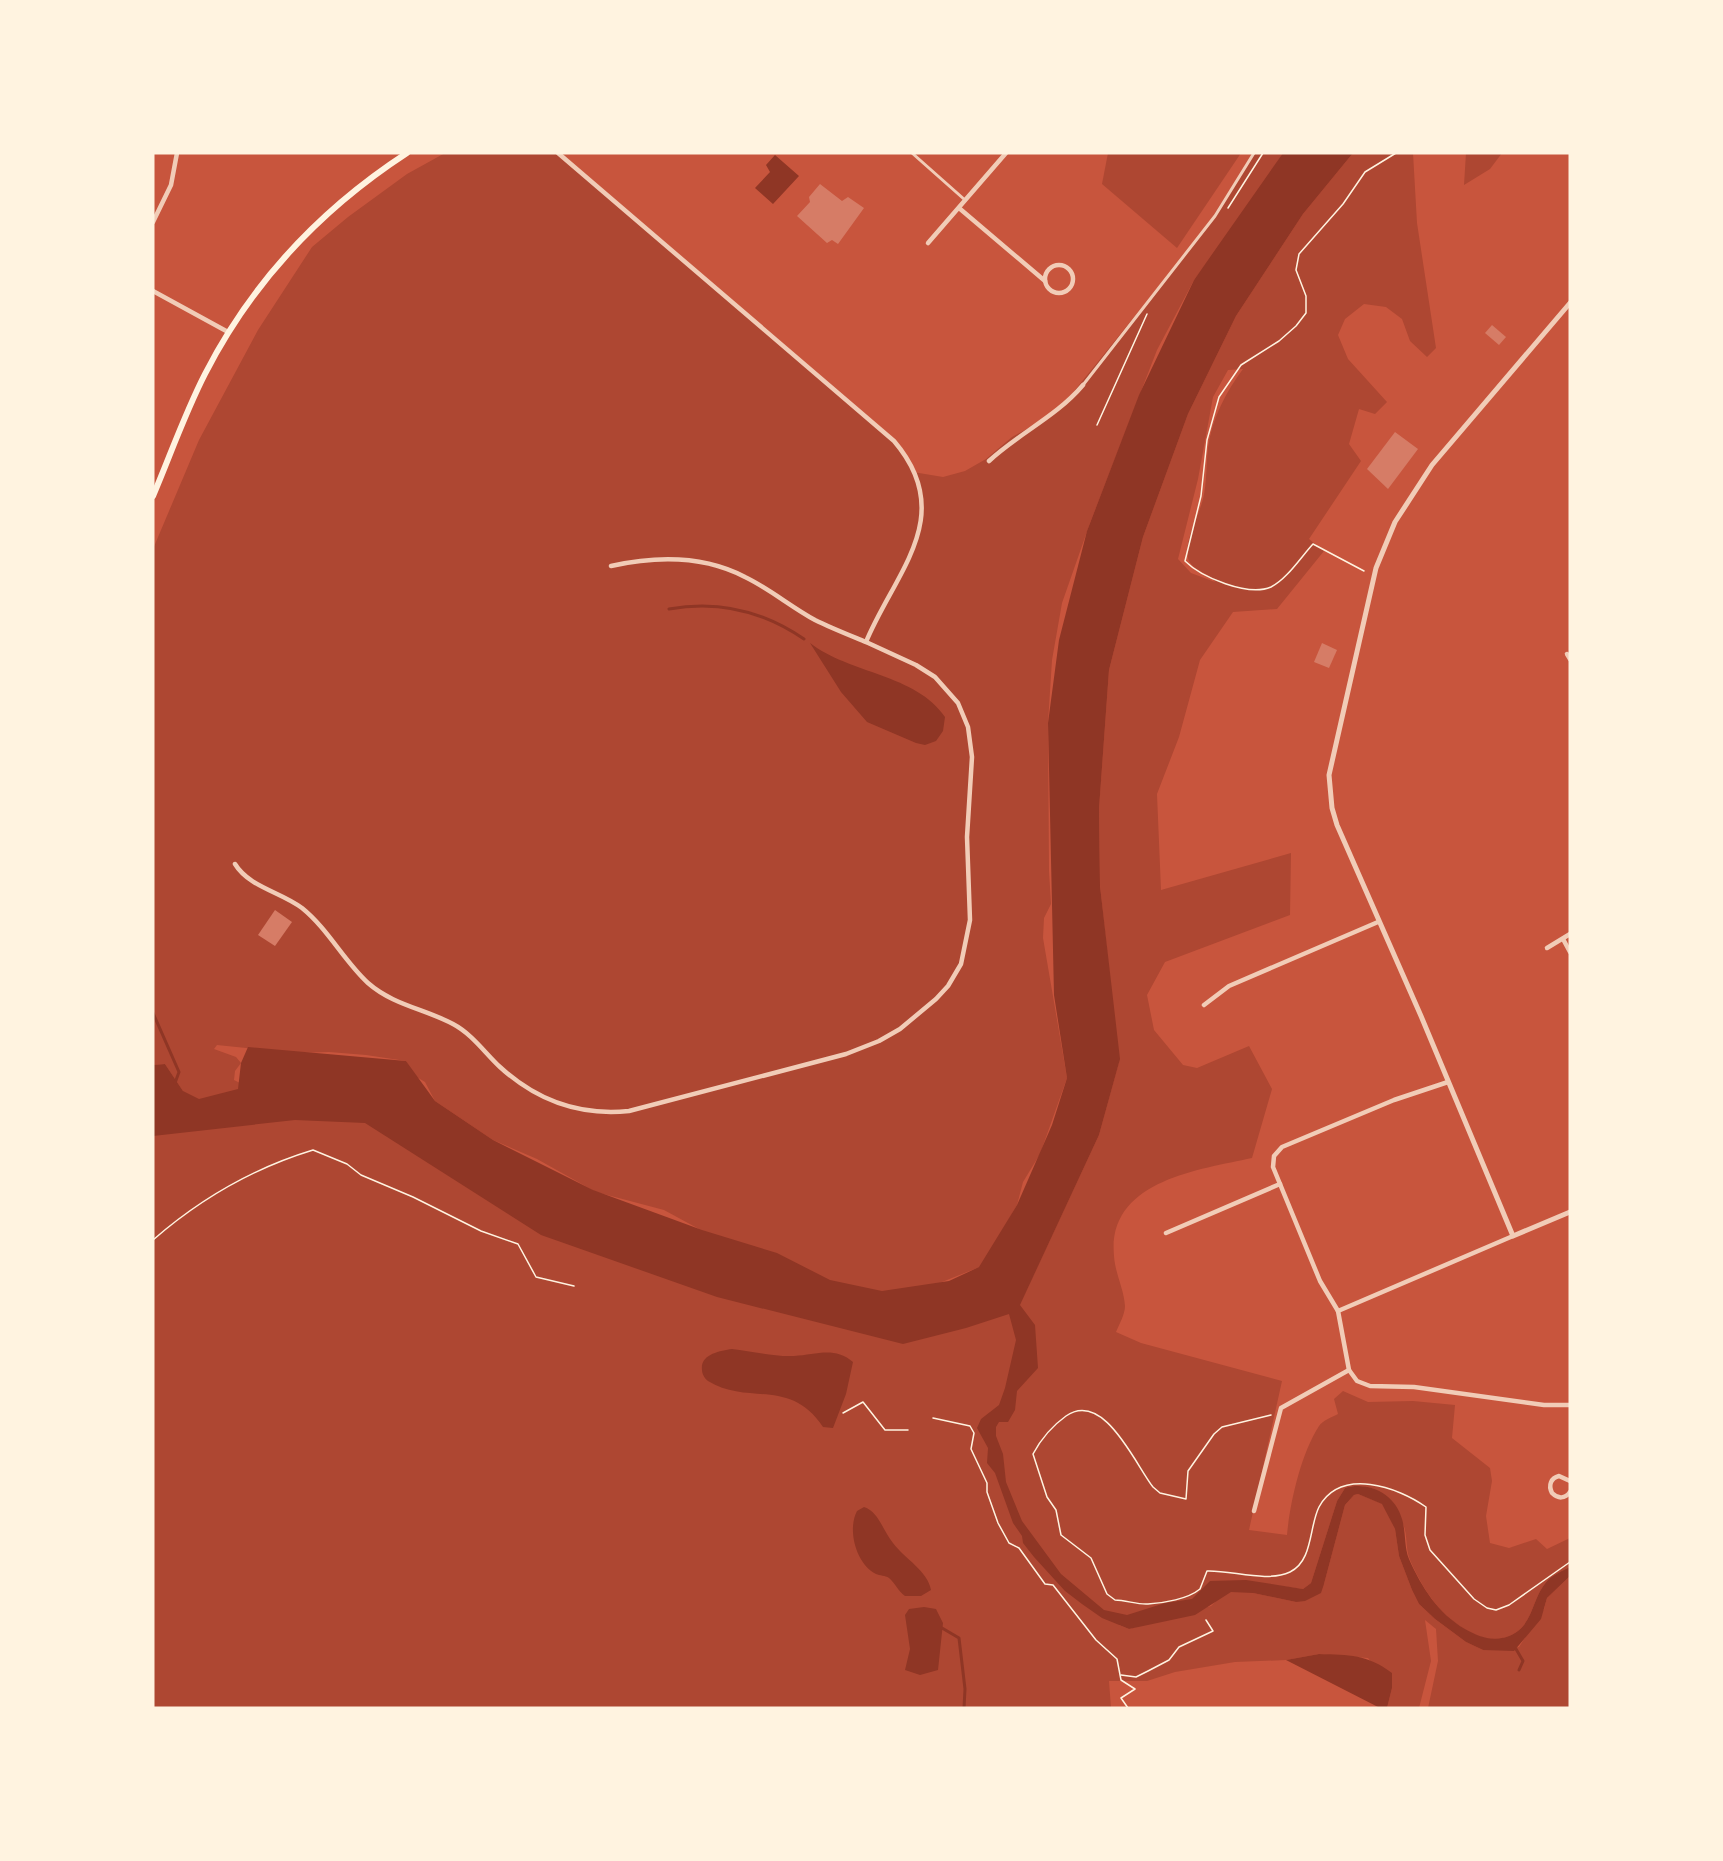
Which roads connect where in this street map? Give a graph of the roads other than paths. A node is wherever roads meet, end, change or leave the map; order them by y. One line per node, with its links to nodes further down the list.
1 (177, 153): 9 (street)
2 (407, 153): 14 (main road)
3 (558, 153): 19 (street)
4 (912, 153): 7 (street)
5 (1006, 153): 7 (street)
6 (1254, 153): 15 (street)
7 (965, 200): 8 (street)
8 (959, 208): 10 (street); 11 (street)
9 (153, 222)
10 (928, 243)
11 (1045, 281): 11 (street)
12 (153, 291): 14 (street)
13 (1570, 303): 21 (street)
14 (228, 332): 17 (main road)
15 (1083, 385): 16 (street)
16 (988, 461)
17 (153, 496)
18 (611, 566): 19 (street)
19 (866, 642): 20 (street)
20 (235, 864)
21 (1378, 922): 26 (street); 27 (street)
22 (1570, 934): 23 (street)
23 (1563, 939): 24 (street); 25 (street)
24 (1547, 948)
25 (1570, 952)
26 (1204, 1005)
27 (1448, 1082): 28 (street); 31 (street)
28 (1280, 1184): 30 (street); 32 (street)
29 (1570, 1212): 31 (street)
30 (1166, 1233)
31 (1513, 1236): 32 (street)
32 (1338, 1311): 33 (street)
33 (1348, 1370): 34 (street); 37 (street)
34 (1570, 1405)
35 (1569, 1477): 36 (street)
36 (1570, 1492)
37 (1254, 1511)

